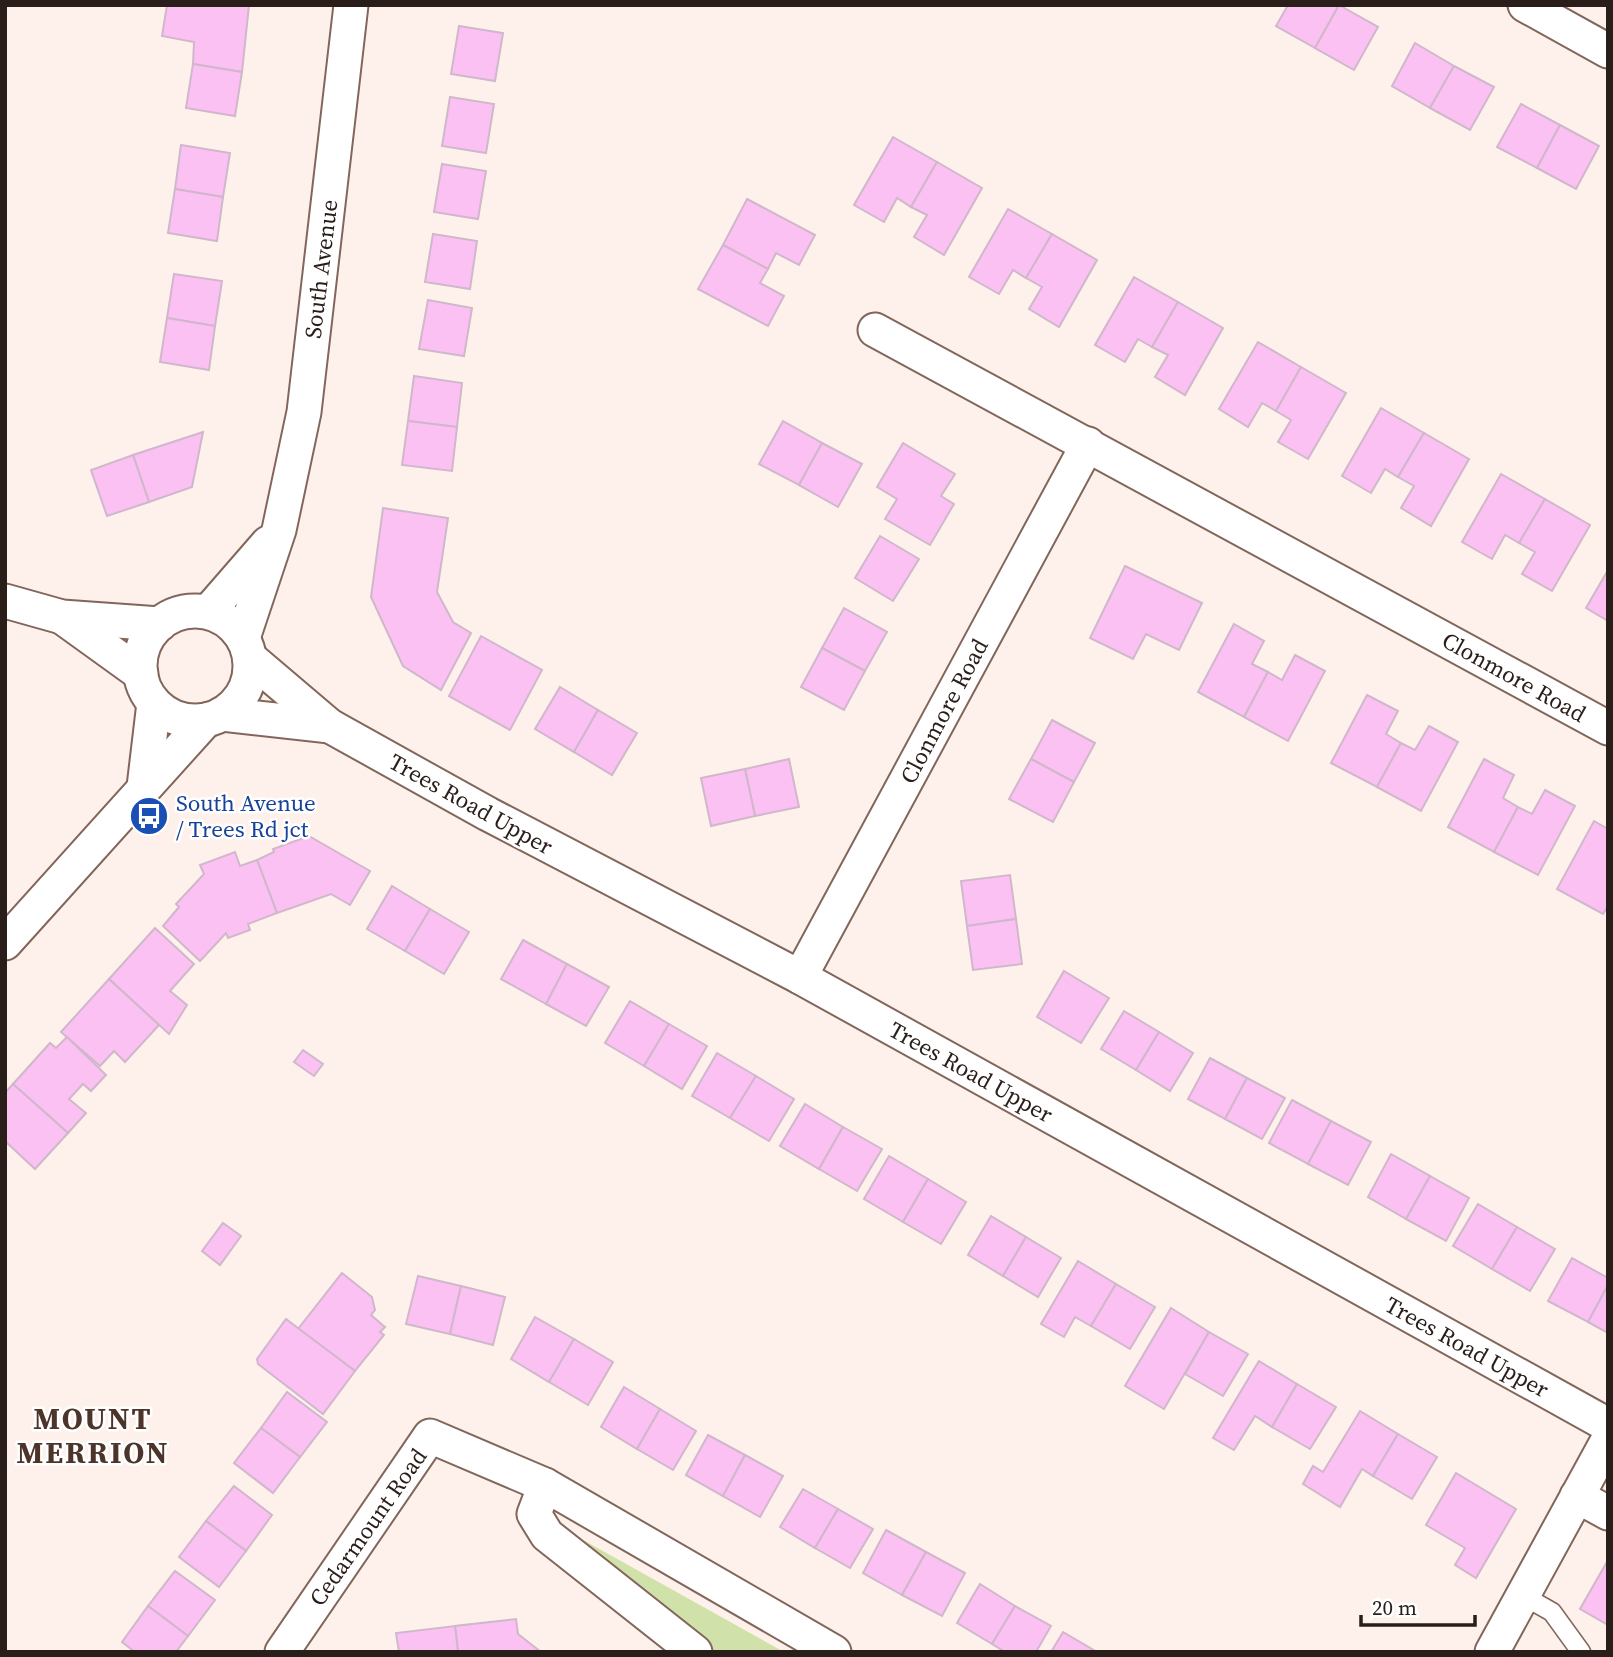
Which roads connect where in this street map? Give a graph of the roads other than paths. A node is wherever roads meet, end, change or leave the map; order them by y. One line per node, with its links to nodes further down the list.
1 (351, 5): 6 (street, South Avenue)
2 (1525, 5): 3 (street)
3 (1608, 51)
4 (875, 330): 5 (street, Clonmore Road)
5 (1087, 444): 15 (street, Clonmore Road); 18 (street, Clonmore Road)
6 (279, 530): 8 (street, South Avenue); 11 (street, South Avenue)
7 (5, 601): 9 (street)
8 (208, 612): 10 (street); 11 (street)
9 (62, 617): 10 (street); 12 (street)
10 (160, 624): 12 (street)
11 (246, 648): 13 (street); 14 (street)
12 (148, 688): 13 (street); 16 (street)
13 (214, 717): 14 (street); 16 (street)
14 (330, 726): 18 (street, Trees Road Upper)
15 (1608, 728)
16 (144, 787): 17 (street)
17 (5, 943)
18 (800, 977): 19 (street, Trees Road Upper)
19 (1608, 1425)
20 (1608, 1440): 22 (street)
21 (545, 1485): 25 (street, Cedarmount Road); 26 (street); 27 (street, Cedarmount Road)
22 (1577, 1496): 23 (street); 24 (street)
23 (1608, 1513)
24 (1522, 1595): 28 (street); 29 (lane)
25 (282, 1652)
26 (695, 1652)
27 (834, 1652)
28 (1492, 1652)
29 (1581, 1652)

